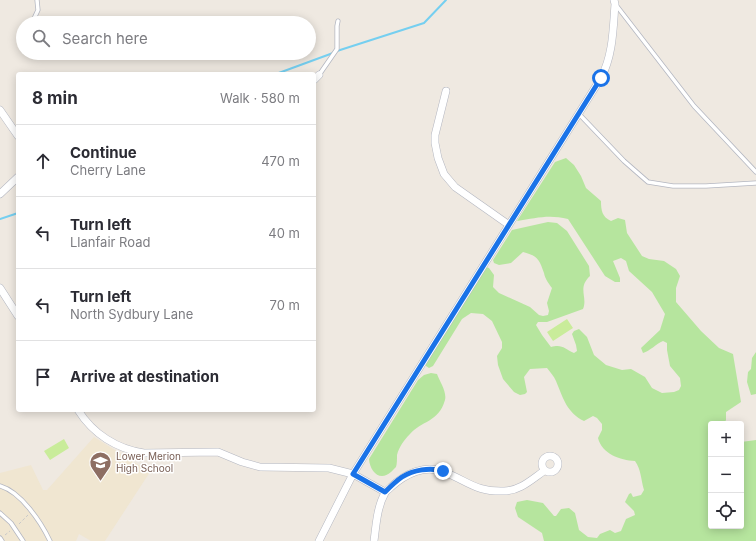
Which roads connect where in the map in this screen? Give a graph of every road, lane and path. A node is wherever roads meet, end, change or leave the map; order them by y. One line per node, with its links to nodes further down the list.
1 (37, 0): 3 (lane)
2 (614, 2): 8 (street); 10 (lane)
3 (35, 16)
4 (338, 21): 5 (lane)
5 (316, 78)
6 (446, 91): 14 (street)
7 (0, 110): 9 (street)
8 (579, 114): 12 (lane); 14 (street)
9 (16, 133)
10 (756, 172)
11 (16, 179): 13 (street)
12 (756, 183)
13 (0, 194)
14 (509, 226): 19 (street)
15 (0, 288): 16 (street)
16 (16, 313)
17 (80, 412): 19 (street)
18 (544, 471): 21 (street)
19 (353, 474): 21 (street); 27 (street)
20 (0, 486): 26 (lane)
21 (385, 492): 28 (street)
22 (0, 513): 25 (lane)
23 (0, 538): 24 (lane)
24 (2, 541)
25 (23, 541)
26 (50, 541)
27 (319, 541)
28 (374, 541)

